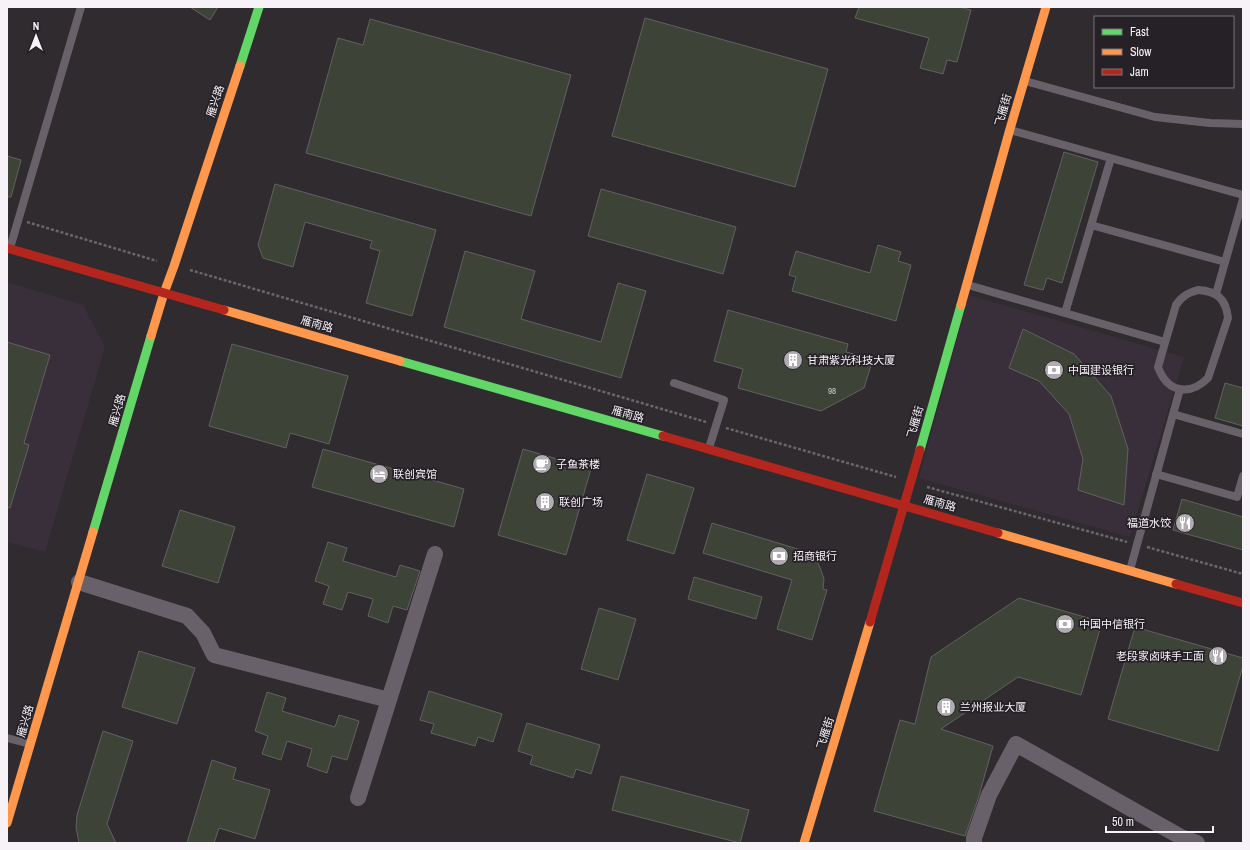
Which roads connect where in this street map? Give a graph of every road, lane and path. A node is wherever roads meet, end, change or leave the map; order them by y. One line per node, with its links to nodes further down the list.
1 (81, 7): 10 (lane)
2 (259, 7): 14 (main road, 雁兴路)
3 (1046, 7): 4 (main road, 飞雁街)
4 (1024, 80): 5 (lane); 6 (main road, 飞雁街)
5 (1243, 124)
6 (1010, 129): 7 (lane); 15 (main road, 飞雁街)
7 (1111, 158): 8 (lane); 11 (lane)
8 (1243, 194)
9 (1243, 199): 13 (lane)
10 (18, 220): 12 (lane); 14 (path)
11 (1091, 225): 13 (lane); 18 (lane)
12 (9, 248): 16 (main road, 雁南路)
13 (1225, 262): 17 (lane)
14 (174, 266): 16 (main road, 雁兴路); 23 (path)
15 (966, 285): 18 (lane); 28 (main road, 飞雁街)
16 (164, 293): 25 (main road, 雁南路); 34 (main road, 雁兴路)
17 (1216, 294): 19 (lane); 21 (lane)
18 (1065, 313): 19 (lane)
19 (1165, 342): 21 (lane)
20 (674, 383): 23 (lane)
21 (1180, 389): 22 (lane)
22 (1173, 414): 24 (lane); 26 (lane)
23 (716, 425): 25 (lane); 28 (path)
24 (1243, 434)
25 (708, 449): 29 (main road, 雁南路)
26 (1156, 474): 27 (lane); 30 (lane)
27 (1243, 476)
28 (911, 482): 29 (main road, 飞雁街); 30 (path)
29 (905, 505): 32 (main road, 雁南路); 42 (main road, 飞雁街)
30 (1137, 544): 32 (lane); 33 (path)
31 (435, 554): 36 (street)
32 (1130, 570): 35 (main road, 雁南路)
33 (1243, 574)
34 (79, 582): 36 (street); 38 (main road, 雁兴路)
35 (1243, 603)
36 (389, 700): 39 (street)
37 (7, 738): 38 (lane)
38 (31, 744): 40 (main road, 雁兴路)
39 (358, 798)
40 (7, 824)
41 (1180, 840): 43 (street); 44 (street)
42 (804, 843)
43 (974, 843)
44 (1197, 843)

